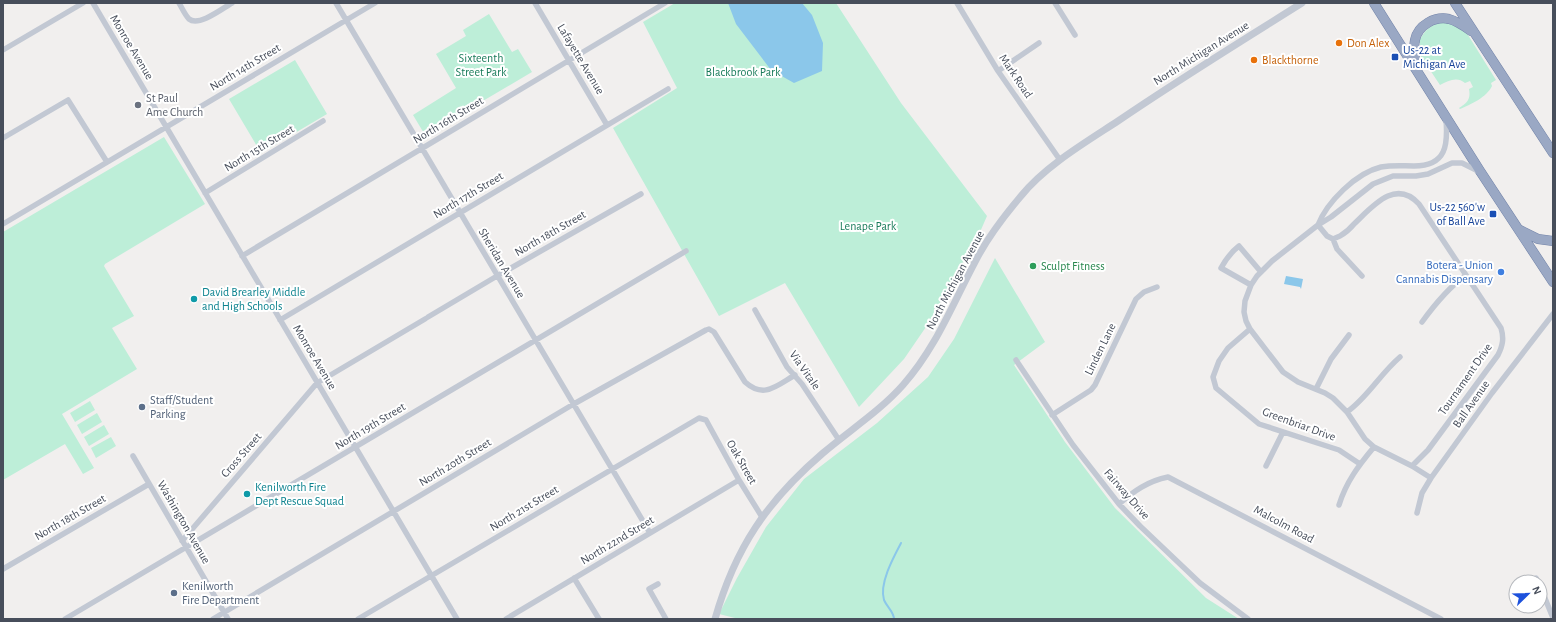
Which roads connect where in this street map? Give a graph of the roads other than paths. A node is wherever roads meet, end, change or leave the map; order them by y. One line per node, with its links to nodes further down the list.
1 (83, 3): 18 (street)
2 (93, 3): 26 (street, Monroe Avenue)
3 (179, 3): 4 (street)
4 (232, 3)
5 (336, 3): 14 (street, Sheridan Avenue)
6 (374, 3): 14 (street, North 14th Street)
7 (535, 3): 19 (street, Lafayette Avenue)
8 (665, 3): 19 (street, North 16th Street)
9 (957, 3): 21 (street, Mark Road)
10 (1055, 3): 16 (street)
11 (1302, 3): 30 (street, North Michigan Avenue)
12 (1374, 3): 20 (highway)
13 (1455, 3): 15 (highway)
14 (346, 20): 26 (street, North 14th Street); 28 (street, Sheridan Avenue)
15 (1474, 32): 20 (highway); 29 (highway)
16 (1076, 36)
17 (1039, 43): 21 (street)
18 (3, 50)
19 (569, 61): 25 (street, Lafayette Avenue); 28 (street, North 16th Street)
20 (1416, 70): 23 (highway)
21 (998, 71): 30 (street, Mark Road)
22 (668, 89): 25 (street, North 17th Street)
23 (1445, 117): 32 (highway); 37 (street)
24 (323, 121): 33 (street, North 15th Street)
25 (607, 125): 35 (street, North 17th Street)
26 (166, 127): 31 (street, North 14th Street); 33 (street, Monroe Avenue)
27 (3, 138): 31 (street)
28 (422, 148): 35 (street, Sheridan Avenue); 42 (street, North 16th Street)
29 (1553, 153)
30 (1060, 160): 67 (street, North Michigan Avenue)
31 (107, 162): 36 (street, North 14th Street)
32 (1480, 172): 37 (street); 38 (highway)
33 (205, 193): 42 (street, Monroe Avenue)
34 (641, 194): 45 (street, North 18th Street)
35 (460, 213): 45 (street, Sheridan Avenue); 52 (street, North 17th Street)
36 (3, 224)
37 (1318, 225): 39 (street); 43 (street)
38 (1517, 228): 40 (highway); 47 (highway)
39 (1332, 239): 44 (street, Tournament Drive); 46 (street)
40 (1553, 241)
41 (686, 251): 56 (street, North 19th Street)
42 (242, 256): 52 (street, Monroe Avenue)
43 (1261, 272): 48 (street); 48 (street)
44 (1466, 275): 53 (street); 73 (street, Tournament Drive)
45 (497, 276): 56 (street, Sheridan Avenue); 60 (street, North 18th Street)
46 (1362, 276)
47 (1553, 282)
48 (1251, 285): 54 (street)
49 (1158, 287): 64 (street, Linden Lane)
50 (755, 310): 59 (street, Via Vitale)
51 (1553, 314): 75 (street, Ball Avenue)
52 (280, 320): 60 (street, Monroe Avenue)
53 (1422, 322)
54 (1250, 329): 61 (street); 66 (street, Greenbriar Drive)
55 (1349, 335): 61 (street)
56 (536, 340): 62 (street, Sheridan Avenue); 68 (street, North 19th Street)
57 (1400, 357): 63 (street)
58 (1016, 360): 64 (street, Fairway Drive)
59 (795, 376): 62 (street, North 20th Street); 67 (street, Via Vitale)
60 (318, 383): 68 (street, Monroe Avenue); 84 (street, Cross Street)
61 (1316, 389): 63 (street)
62 (574, 404): 74 (street, Sheridan Avenue); 80 (street, North 20th Street)
63 (1346, 412): 69 (street)
64 (1052, 415): 78 (street, Fairway Drive)
65 (702, 419): 74 (street, North 21st Street); 76 (street, Oak Street)
66 (1283, 432): 71 (street, Greenbriar Drive); 72 (street)
67 (839, 440): 82 (street, North Michigan Avenue)
68 (355, 447): 80 (street, Monroe Avenue); 85 (street, North 19th Street)
69 (1374, 447): 71 (street); 73 (street)
70 (133, 456): 77 (street, Washington Avenue)
71 (1360, 464): 79 (street)
72 (1266, 466)
73 (1412, 466): 75 (street)
74 (612, 469): 83 (street, Sheridan Avenue); 87 (street, North 21st Street)
75 (1431, 478): 81 (street, Ball Avenue)
76 (739, 480): 82 (street, Oak Street); 83 (street, North 22nd Street)
77 (149, 484): 84 (street, Washington Avenue); 86 (street, North 18th Street)
78 (1119, 504): 102 (street, Fairway Drive); 103 (street, Malcolm Road)
79 (1339, 505)
80 (393, 512): 87 (street, Monroe Avenue); 91 (street, North 20th Street)
81 (1417, 513)
82 (762, 516): 101 (street, North Michigan Avenue)
83 (650, 533): 88 (street, North 22nd Street)
84 (182, 541): 85 (street, Washington Avenue)
85 (186, 548): 91 (street, Washington Avenue); 93 (street, North 19th Street)
86 (3, 569)
87 (431, 576): 96 (street, North 21st Street); 97 (street, Monroe Avenue)
88 (574, 578): 98 (street, North 22nd Street); 99 (street)
89 (658, 584): 100 (street)
90 (1548, 606): 92 (street)
91 (224, 613): 94 (street, North 20th Street); 95 (street, Washington Avenue)
92 (1553, 618)
93 (65, 619)
94 (213, 619)
95 (228, 619)
96 (358, 619)
97 (456, 619)
98 (506, 619)
99 (599, 619)
100 (666, 619)
101 (715, 619)
102 (1248, 619)
103 (1441, 619)

